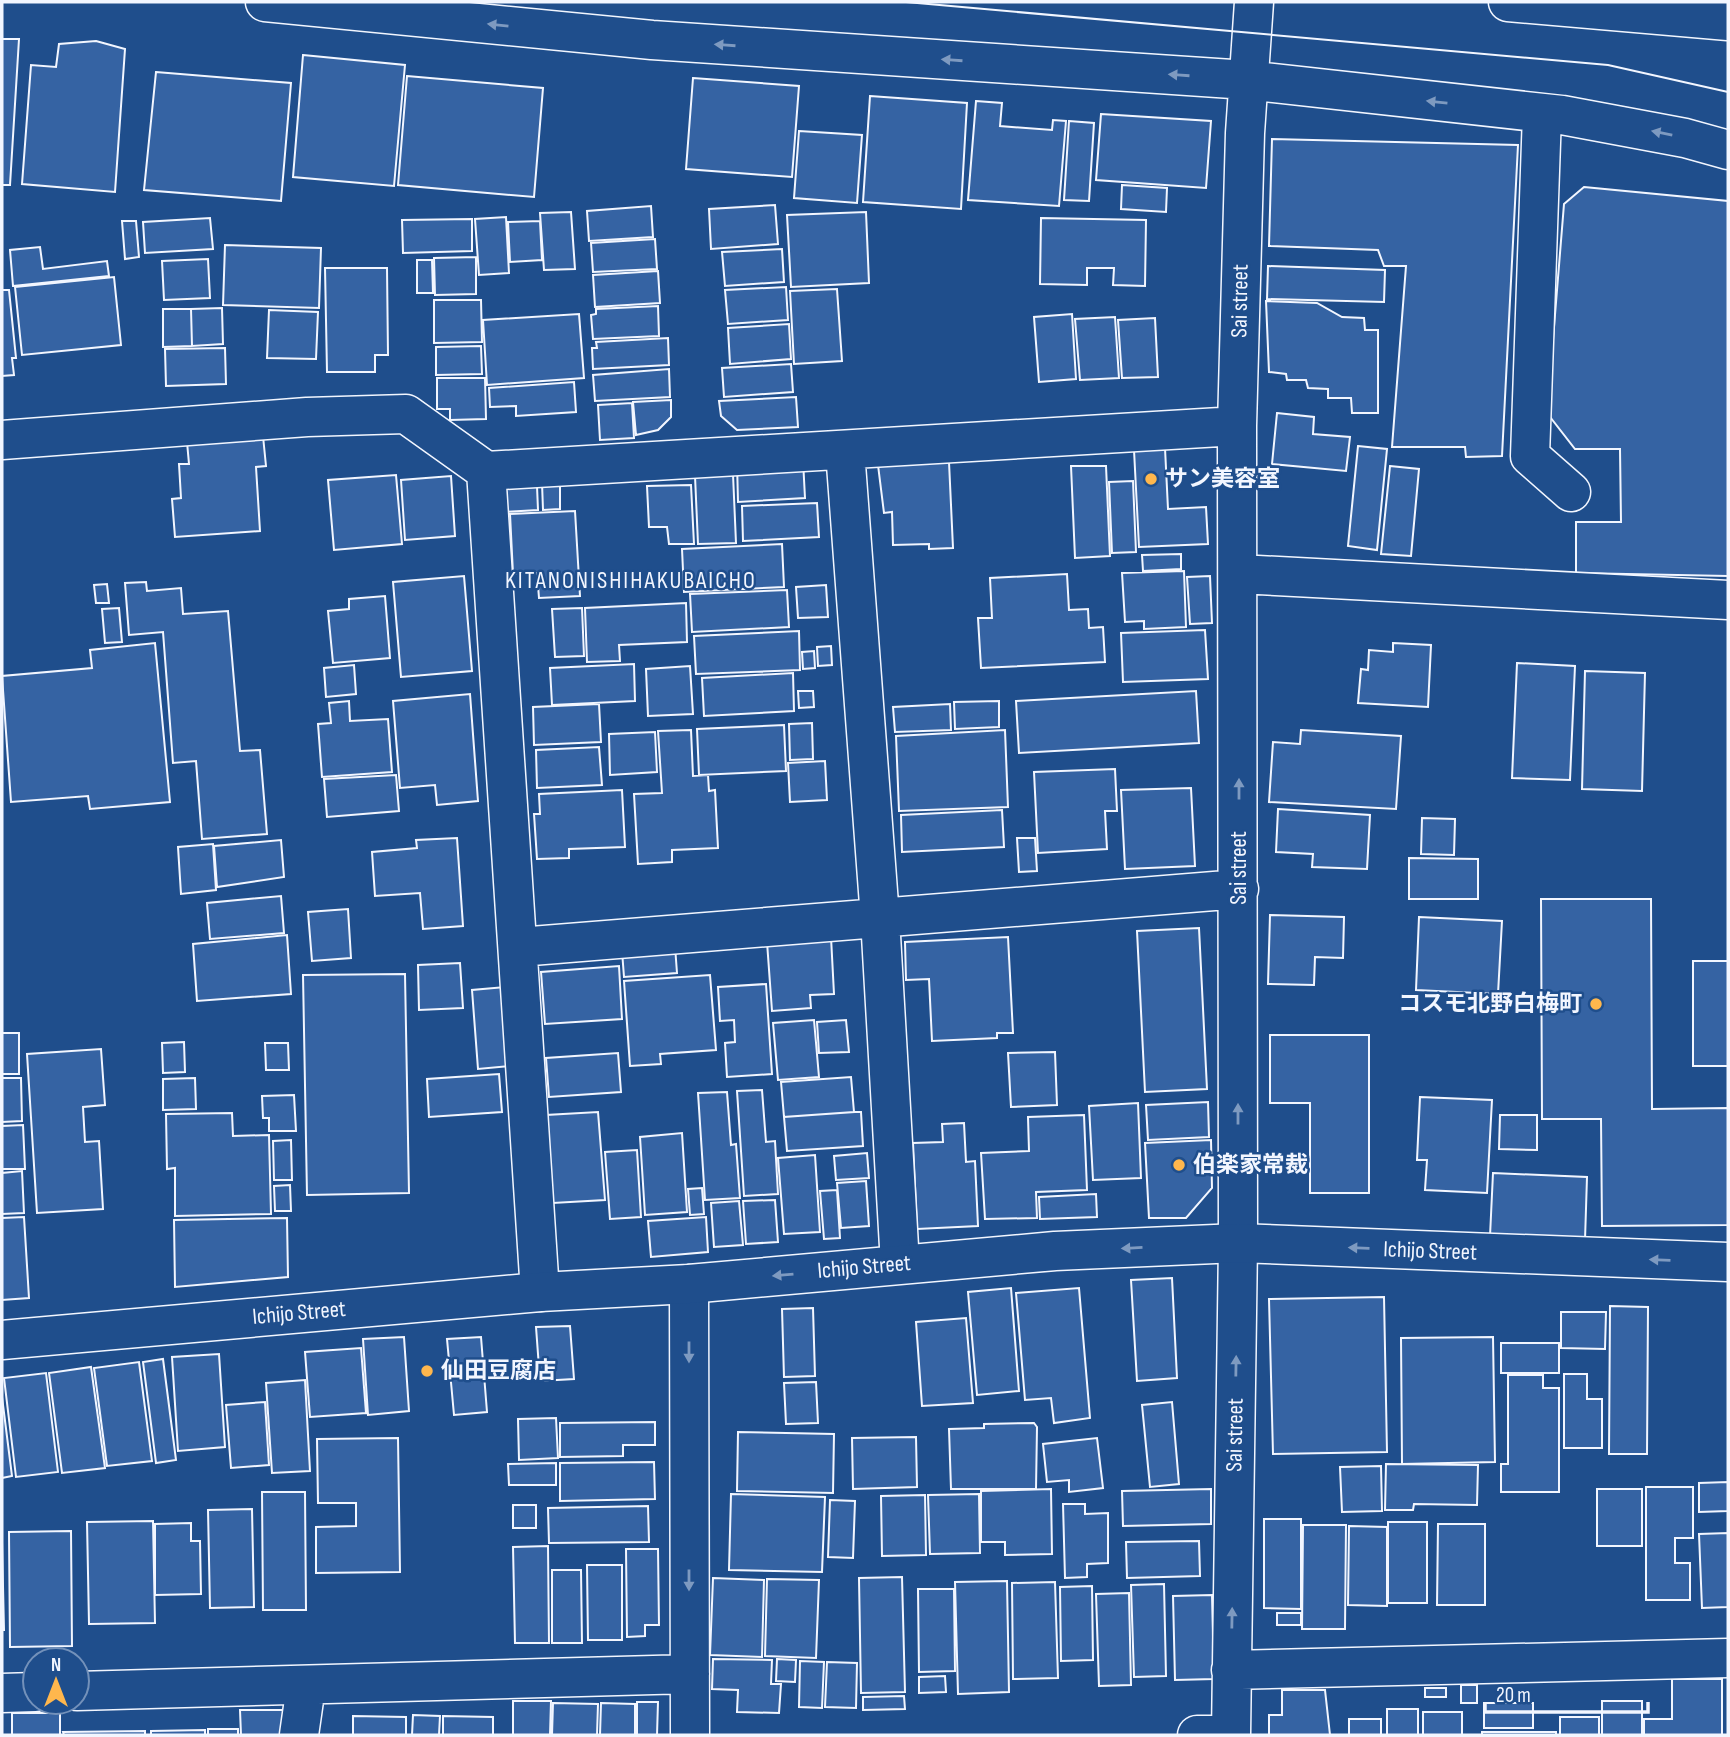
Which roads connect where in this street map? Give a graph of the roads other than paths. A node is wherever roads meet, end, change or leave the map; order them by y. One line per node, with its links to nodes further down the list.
1 (265, 2): 5 (street, one-way to 1)
2 (1254, 2): 5 (street, Sai street)
3 (1508, 2): 4 (street)
4 (1728, 21)
5 (1247, 80): 6 (street, one-way to 5); 8 (street, Sai street)
6 (1542, 114): 7 (street, one-way to 6); 12 (street)
7 (1728, 150)
8 (1237, 426): 10 (street); 13 (street, Sai street)
9 (2, 440): 11 (street)
10 (845, 451): 11 (street); 16 (street)
11 (486, 471): 17 (street)
12 (1571, 492)
13 (1239, 574): 14 (street); 15 (street, Sai street, one-way to 13)
14 (1728, 600)
15 (1239, 889): 16 (street); 18 (street, Sai street, one-way to 15)
16 (880, 918): 17 (street); 20 (street)
17 (519, 947): 22 (street)
18 (1238, 1243): 19 (street, Ichijo Street, one-way to 18); 20 (street, Ichijo Street, one-way to 20); 25 (street, Sai street, one-way to 18)
19 (1728, 1262)
20 (900, 1264): 21 (street, Ichijo Street, one-way to 21)
21 (689, 1284): 22 (street, Ichijo Street); 26 (street, one-way to 26)
22 (540, 1292): 23 (street, Ichijo Street)
23 (2, 1340)
24 (1728, 1658): 25 (street)
25 (1231, 1670): 34 (street, Sai street)
26 (690, 1674): 27 (street); 32 (street)
27 (306, 1686): 28 (street); 31 (street)
28 (91, 1691)
29 (21, 1692): 30 (street)
30 (2, 1693)
31 (299, 1735)
32 (690, 1735)
33 (1197, 1735): 34 (street)
34 (1231, 1735)

